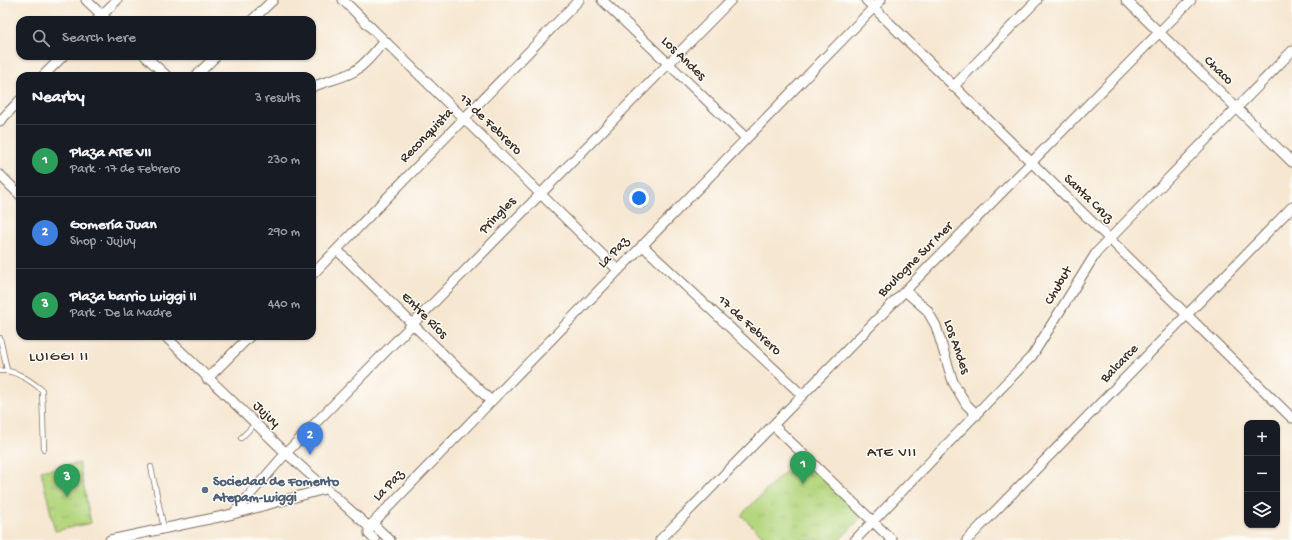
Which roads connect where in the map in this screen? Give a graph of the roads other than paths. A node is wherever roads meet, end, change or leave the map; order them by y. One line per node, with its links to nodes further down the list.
1 (86, 0): 14 (street)
2 (117, 0): 15 (street)
3 (272, 0): 16 (street)
4 (343, 0): 18 (street, 17 de Febrero)
5 (579, 0): 31 (street, Reconquista)
6 (602, 0): 23 (street, Los Andes)
7 (731, 0): 23 (street, Pringles)
8 (866, 0): 13 (street, Santa Cruz)
9 (882, 0): 13 (street, La Paz)
10 (1037, 0): 28 (street)
11 (1126, 0): 17 (street, Chaco)
12 (1191, 0): 17 (street, Boulogne Sur Mer)
13 (874, 8): 28 (street, Santa Cruz); 33 (street, La Paz)
14 (100, 16)
15 (104, 16)
16 (256, 16)
17 (1158, 33): 30 (street, Chaco); 35 (street, Boulogne Sur Mer)
18 (384, 42): 27 (street); 31 (street, 17 de Febrero)
19 (1292, 51): 30 (street, Chubut)
20 (59, 60): 24 (street)
21 (150, 60): 25 (street)
22 (212, 60): 26 (street)
23 (668, 63): 33 (street, Los Andes); 38 (street, Pringles)
24 (47, 72)
25 (163, 72)
26 (200, 72)
27 (316, 86)
28 (953, 87): 35 (street, Santa Cruz)
29 (16, 104): 32 (street)
30 (1237, 108): 34 (street, Chaco); 40 (street, Chubut)
31 (463, 118): 38 (street, 17 de Febrero); 42 (street, Reconquista)
32 (0, 121)
33 (746, 138): 41 (street, La Paz)
34 (1292, 162)
35 (1031, 163): 40 (street, Santa Cruz); 45 (street, Boulogne Sur Mer)
36 (0, 175): 37 (street)
37 (16, 191)
38 (540, 193): 43 (street, 17 de Febrero); 47 (street, Pringles)
39 (1292, 207): 46 (street, Balcarce)
40 (1110, 240): 46 (street, Santa Cruz); 56 (street, Chubut)
41 (642, 245): 43 (street, La Paz); 54 (street, 17 de Febrero)
42 (337, 250): 44 (street, Reconquista); 47 (street, Entre Ríos)
43 (618, 270): 55 (street, La Paz)
44 (316, 271)
45 (905, 291): 54 (street, Boulogne Sur Mer); 56 (street, Los Andes)
46 (1187, 316): 57 (street, Santa Cruz); 75 (street, Balcarce)
47 (412, 324): 55 (street, Entre Ríos); 62 (street, Pringles)
48 (0, 338): 51 (lane)
49 (168, 340): 53 (street, Jujuy)
50 (246, 340): 53 (street)
51 (7, 370): 52 (lane); 61 (lane)
52 (0, 371)
53 (207, 378): 58 (street, Jujuy)
54 (802, 395): 59 (street, Boulogne Sur Mer)
55 (491, 401): 67 (street, La Paz)
56 (977, 415): 66 (street, Chubut)
57 (1292, 418)
58 (256, 424): 60 (lane); 62 (street, Jujuy)
59 (774, 425): 66 (street); 72 (street, Boulogne Sur Mer)
60 (241, 438)
61 (44, 450)
62 (286, 453): 64 (street, Jujuy); 65 (street, Pringles)
63 (151, 467): 68 (lane)
64 (326, 489): 65 (street); 67 (street, Jujuy)
65 (234, 514): 68 (street)
66 (873, 522): 73 (street, Chubut); 74 (street)
67 (369, 527): 70 (street); 71 (street)
68 (164, 529): 69 (street)
69 (110, 540)
70 (375, 540)
71 (390, 540)
72 (660, 540)
73 (855, 540)
74 (892, 540)
75 (967, 540)

